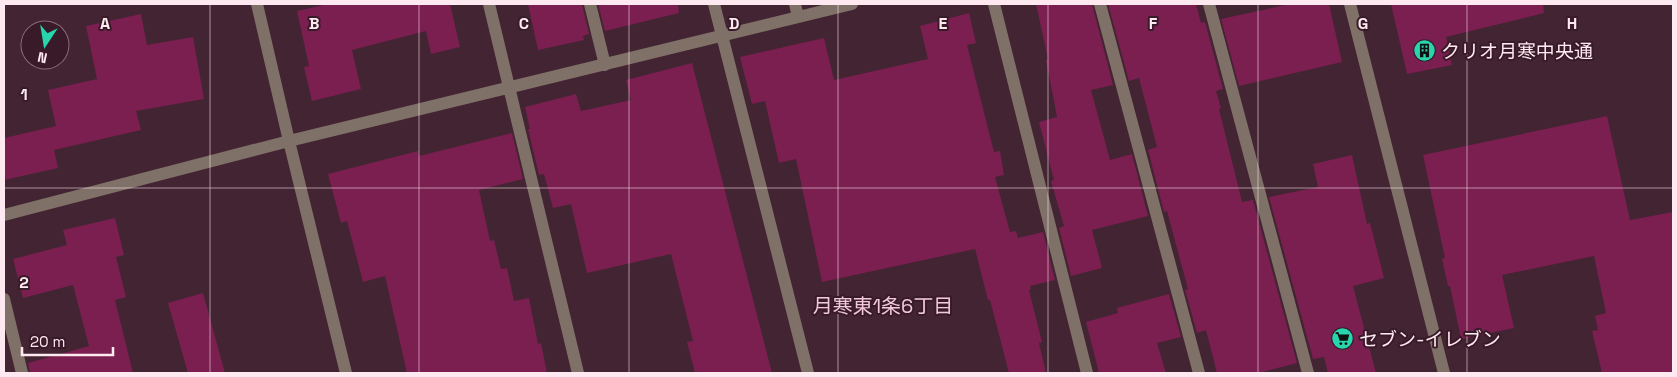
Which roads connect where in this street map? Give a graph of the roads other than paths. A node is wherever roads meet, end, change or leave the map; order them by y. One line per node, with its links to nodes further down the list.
1 (256, 4): 15 (street)
2 (489, 4): 14 (street)
3 (590, 4): 13 (street)
4 (714, 4): 12 (street)
5 (795, 4): 11 (street)
6 (852, 4): 11 (street)
7 (994, 4): 22 (street)
8 (1100, 4): 23 (street)
9 (1209, 4): 24 (street)
10 (1350, 4): 25 (street)
11 (798, 17): 12 (street)
12 (723, 36): 13 (street); 21 (street)
13 (605, 65): 14 (street)
14 (510, 88): 15 (street); 20 (street)
15 (289, 142): 16 (street); 19 (street)
16 (4, 215)
17 (4, 299): 18 (street)
18 (22, 373)
19 (346, 373)
20 (578, 373)
21 (808, 373)
22 (1087, 373)
23 (1198, 373)
24 (1308, 373)
25 (1444, 373)

